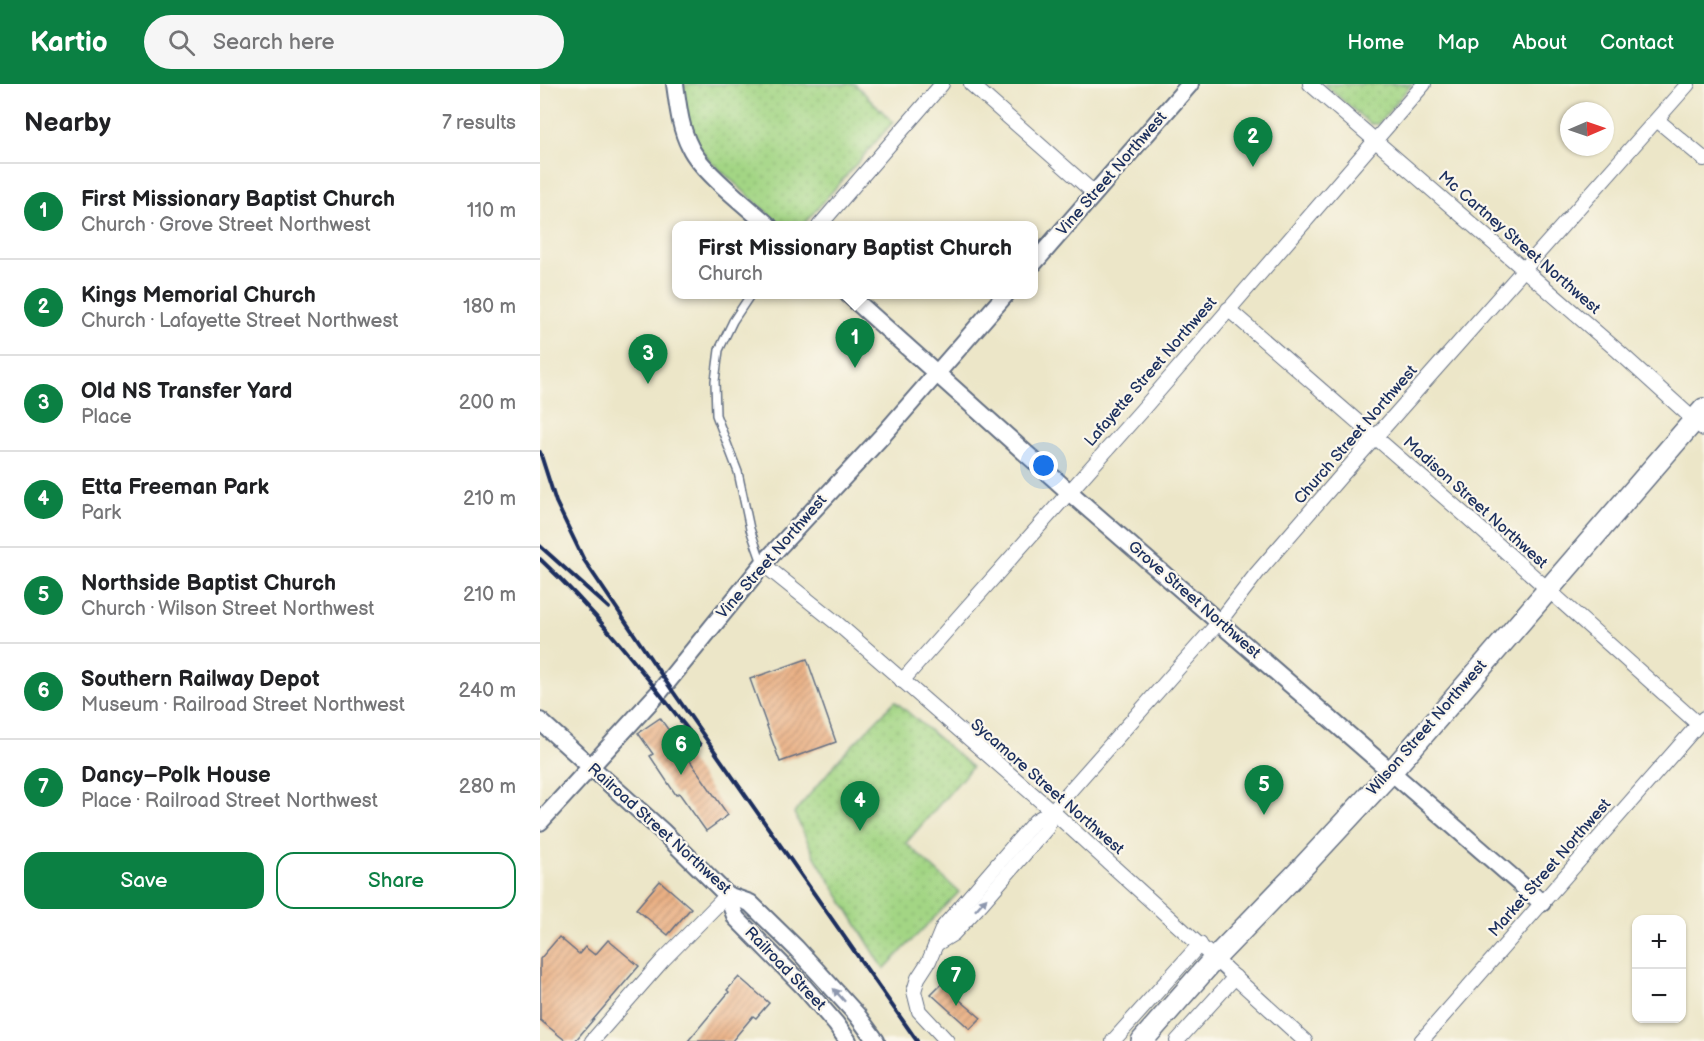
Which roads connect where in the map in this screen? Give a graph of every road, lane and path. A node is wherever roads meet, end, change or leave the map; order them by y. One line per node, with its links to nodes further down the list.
1 (675, 84): 12 (street)
2 (942, 84): 13 (street)
3 (971, 84): 11 (street)
4 (1190, 84): 11 (street, Vine Street Northwest)
5 (1310, 84): 9 (street, Mc Cartney Street Northwest)
6 (1424, 84): 9 (street, Lafayette Street Northwest)
7 (1688, 84): 8 (street, Church Street Northwest)
8 (1657, 120): 10 (street); 15 (street, Church Street Northwest)
9 (1375, 139): 15 (street, Mc Cartney Street Northwest); 19 (street, Lafayette Street Northwest)
10 (1704, 159)
11 (1094, 194): 14 (street, Vine Street Northwest)
12 (765, 221)
13 (822, 221)
14 (1038, 258)
15 (1525, 270): 21 (street, Mc Cartney Street Northwest); 22 (street, Church Street Northwest)
16 (748, 299): 24 (lane)
17 (854, 299): 20 (street, Grove Street Northwest)
18 (1002, 299): 20 (street, Vine Street Northwest)
19 (1228, 309): 22 (street, Madison Street Northwest); 23 (street, Lafayette Street Northwest)
20 (938, 374): 23 (street, Grove Street Northwest); 24 (street, Vine Street Northwest)
21 (1701, 420): 25 (highway, Wilson Street Northwest)
22 (1376, 438): 25 (street, Madison Street Northwest); 26 (street, Church Street Northwest)
23 (1068, 492): 26 (street, Grove Street Northwest); 27 (street, Lafayette Street Northwest)
24 (763, 564): 27 (street, Sycamore Street Northwest); 30 (street, Vine Street Northwest)
25 (1547, 589): 29 (street, Madison Street Northwest); 31 (highway, Wilson Street Northwest)
26 (1220, 621): 31 (street, Grove Street Northwest); 32 (street, Church Street Northwest)
27 (902, 681): 32 (street, Sycamore Street Northwest)
28 (540, 721): 30 (street, Railroad Street Northwest)
29 (1701, 721): 35 (street, Market Street Northwest)
30 (591, 766): 33 (street, Vine Street Northwest); 34 (street, Railroad Street Northwest)
31 (1390, 772): 35 (street, Grove Street Northwest); 36 (highway, Wilson Street Northwest)
32 (1052, 811): 36 (street, Sycamore Street Northwest); 41 (street, Church Street Northwest)
33 (540, 822)
34 (727, 895): 38 (street); 39 (street, Railroad Street); 40 (street, Railroad Street Northwest, one-way to 34)
35 (1542, 903): 46 (street, Market Street Northwest)
36 (1207, 951): 37 (street, Sycamore Street Northwest); 42 (street); 43 (highway, Wilson Street Northwest)
37 (1235, 977): 44 (street); 45 (street, Sycamore Street Northwest)
38 (592, 1041)
39 (848, 1041)
40 (876, 1041)
41 (947, 1041)
42 (1113, 1041)
43 (1142, 1041)
44 (1177, 1041)
45 (1305, 1041)
46 (1421, 1041)

